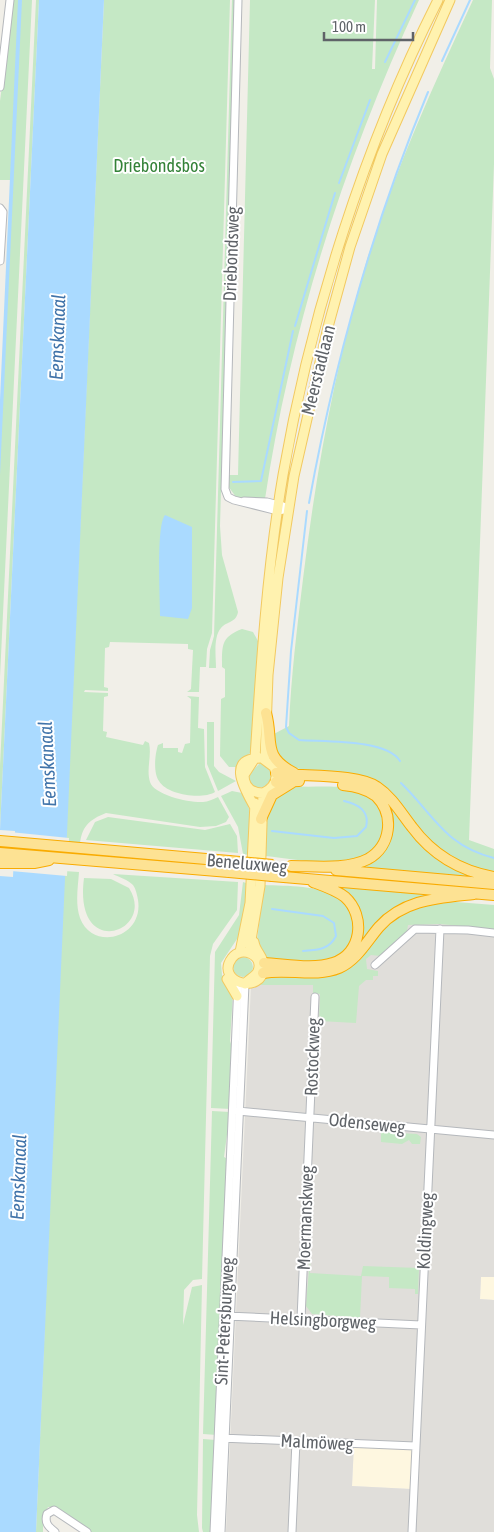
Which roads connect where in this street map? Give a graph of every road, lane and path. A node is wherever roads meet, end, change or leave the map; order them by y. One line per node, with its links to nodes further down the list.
1 (10, 0): 5 (street)
2 (238, 0): 9 (street, Driebondsweg)
3 (438, 0): 9 (main road, Meerstadlaan)
4 (450, 0): 10 (main road, Meerstadlaan)
5 (3, 44): 6 (street)
6 (0, 86)
7 (0, 208): 8 (street)
8 (0, 261)
9 (279, 508): 10 (street, Driebondsweg); 12 (main road, Meerstadlaan)
10 (289, 509): 11 (main road, Meerstadlaan)
11 (266, 713): 12 (main road, Meerstadlaan); 14 (highway)
12 (260, 758): 13 (main road); 15 (main road)
13 (276, 777): 14 (highway); 15 (main road)
14 (296, 778): 16 (highway); 24 (highway); 26 (highway)
15 (255, 793): 16 (main road); 33 (main road)
16 (261, 819): 33 (main road)
17 (0, 835): 19 (highway)
18 (0, 841): 19 (highway, Beneluxweg)
19 (20, 843): 23 (highway, Beneluxweg)
20 (0, 853): 21 (highway, Beneluxweg)
21 (60, 858): 22 (highway); 23 (highway, Beneluxweg)
22 (0, 863)
23 (229, 866): 25 (highway, Beneluxweg, bridge)
24 (291, 866): 25 (highway, Beneluxweg); 28 (highway, Beneluxweg)
25 (273, 870): 27 (highway, Beneluxweg)
26 (494, 877)
27 (303, 878): 29 (highway, Beneluxweg); 35 (highway)
28 (494, 884)
29 (474, 894): 30 (highway, Beneluxweg); 35 (highway)
30 (494, 895)
31 (440, 929): 32 (street); 36 (street); 42 (street, Koldingweg)
32 (494, 933)
33 (248, 937): 34 (main road); 35 (main road); 38 (main road)
34 (240, 952): 35 (main road); 37 (main road)
35 (259, 961): 37 (main road)
36 (375, 965)
37 (244, 984): 38 (street); 38 (street)
38 (241, 996): 40 (street)
39 (315, 998): 41 (street, Rostockweg)
40 (237, 1111): 41 (street, Odenseweg); 44 (street, Sint-Petersburgweg)
41 (310, 1117): 42 (street, Odenseweg); 45 (street, Moermanskweg)
42 (430, 1129): 43 (street, Odenseweg); 46 (street, Koldingweg)
43 (494, 1135)
44 (227, 1316): 45 (street, Helsingborgweg); 47 (street, Sint-Petersburgweg)
45 (300, 1319): 46 (street, Helsingborgweg)
46 (421, 1325): 49 (street, Koldingweg)
47 (222, 1438): 48 (street, Malmöweg); 52 (street, Sint-Petersburgweg); 53 (street, Sint-Petersburgweg)
48 (296, 1441): 49 (street, Malmöweg); 54 (street)
49 (415, 1446): 55 (street, Koldingweg)
50 (55, 1532): 51 (street)
51 (87, 1532)
52 (214, 1532)
53 (221, 1532)
54 (292, 1532)
55 (412, 1532)

